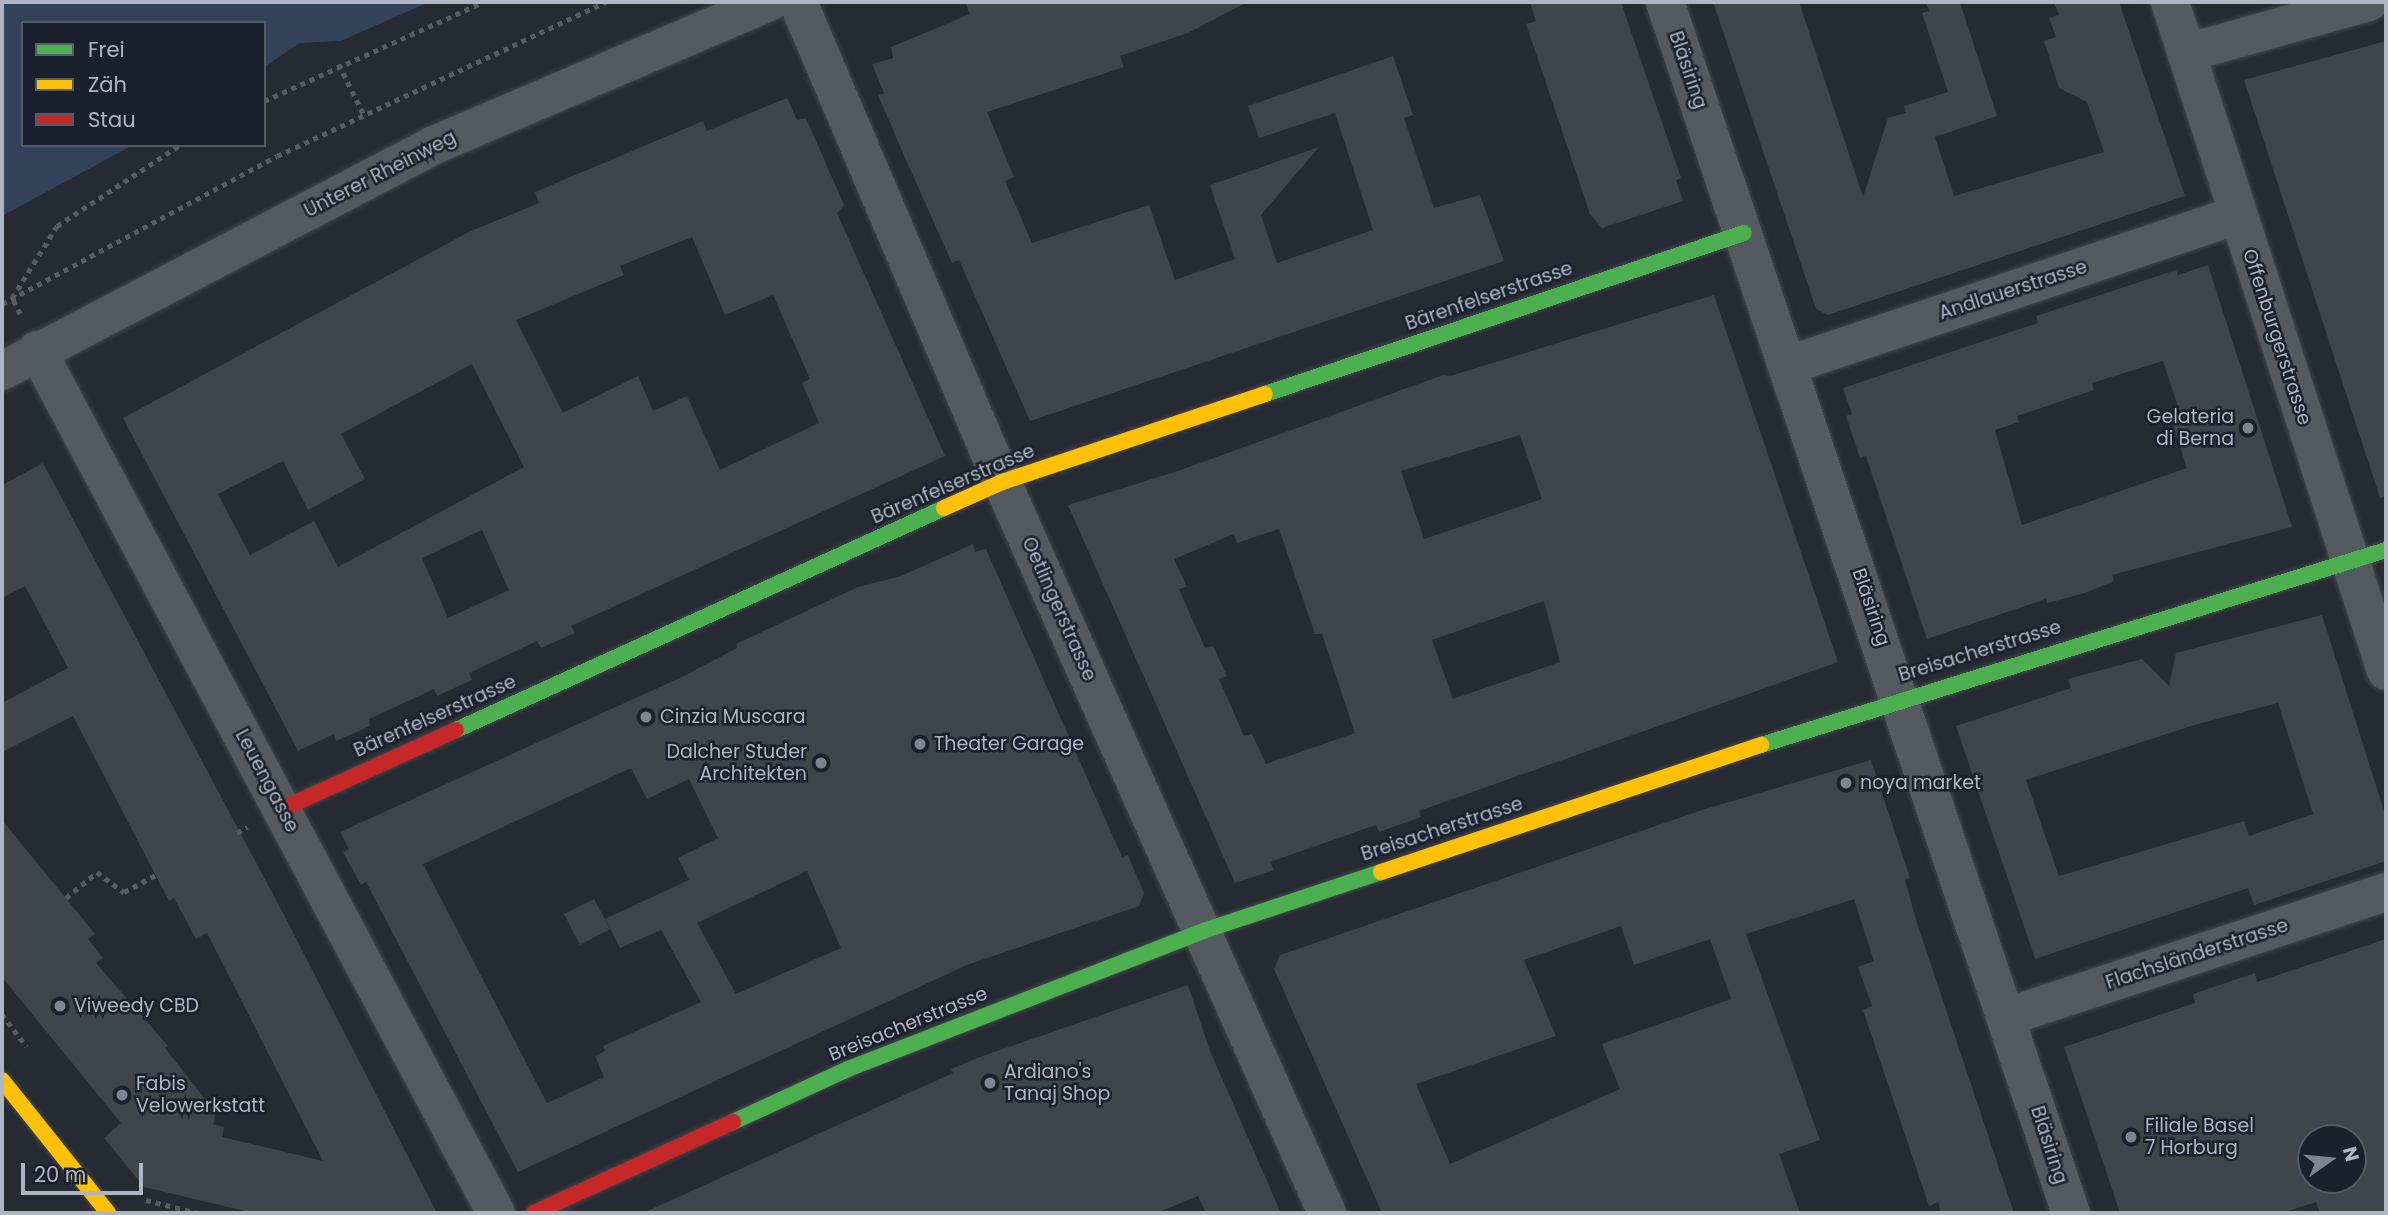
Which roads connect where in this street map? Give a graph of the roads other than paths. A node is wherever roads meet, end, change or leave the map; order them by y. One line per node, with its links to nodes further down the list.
1 (770, 2): 9 (street, Unterer Rheinweg)
2 (798, 2): 12 (street, Oetlingerstrasse)
3 (1665, 2): 8 (street, Bläsiring)
4 (2170, 2): 6 (street, Offenburgerstrasse)
5 (2369, 2): 6 (street)
6 (2186, 53): 7 (street, Offenburgerstrasse)
7 (2238, 215): 10 (street, Andlauerstrasse); 14 (street, Offenburgerstrasse)
8 (1744, 233): 10 (street, Bläsiring); 12 (street, Bärenfelserstrasse)
9 (37, 350): 11 (street, Unterer Rheinweg); 17 (street, Leuengasse)
10 (1789, 365): 16 (street, Bläsiring)
11 (2, 370)
12 (1002, 482): 17 (street, Bärenfelserstrasse); 19 (street, Oetlingerstrasse)
13 (2386, 550): 14 (street, Breisacherstrasse)
14 (2348, 559): 15 (street, Offenburgerstrasse); 16 (street, Breisacherstrasse)
15 (2386, 671)
16 (1901, 698): 19 (street, Breisacherstrasse); 20 (street, Bläsiring)
17 (282, 809): 23 (street, Leuengasse)
18 (2386, 892): 20 (street, Flachsländerstrasse)
19 (1203, 931): 24 (street, Breisacherstrasse); 25 (street, Oetlingerstrasse)
20 (2009, 1016): 26 (street, Bläsiring)
21 (2, 1080): 22 (street)
22 (108, 1213)
23 (496, 1213)
24 (534, 1213)
25 (1327, 1213)
26 (2071, 1213)

